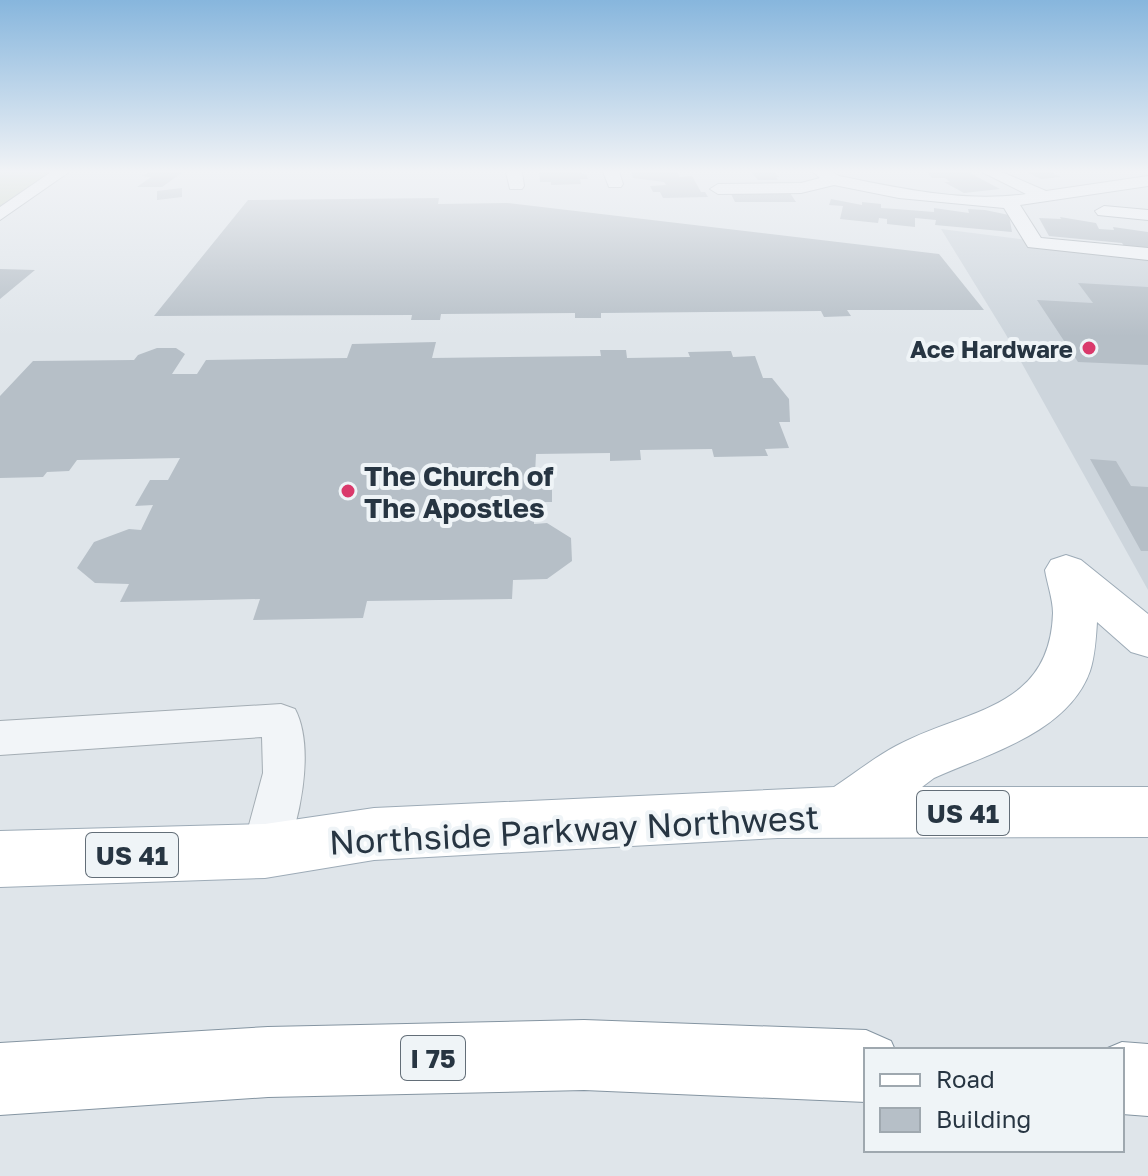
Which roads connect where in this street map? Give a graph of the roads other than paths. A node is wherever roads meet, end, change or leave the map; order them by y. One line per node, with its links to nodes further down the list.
1 (1025, 227): 2 (street)
2 (1148, 254)
3 (1148, 640): 6 (main road)
4 (0, 738): 7 (street)
5 (1148, 812): 6 (main road, Northside Parkway Northwest / US 41)
6 (843, 813): 7 (main road, Northside Parkway Northwest / US 41)
7 (265, 851): 8 (main road, Northside Parkway Northwest / US 41)
8 (0, 859)
9 (864, 1066): 11 (main road, I 75)
10 (1124, 1078): 12 (main road)
11 (0, 1079)
12 (1148, 1080)

